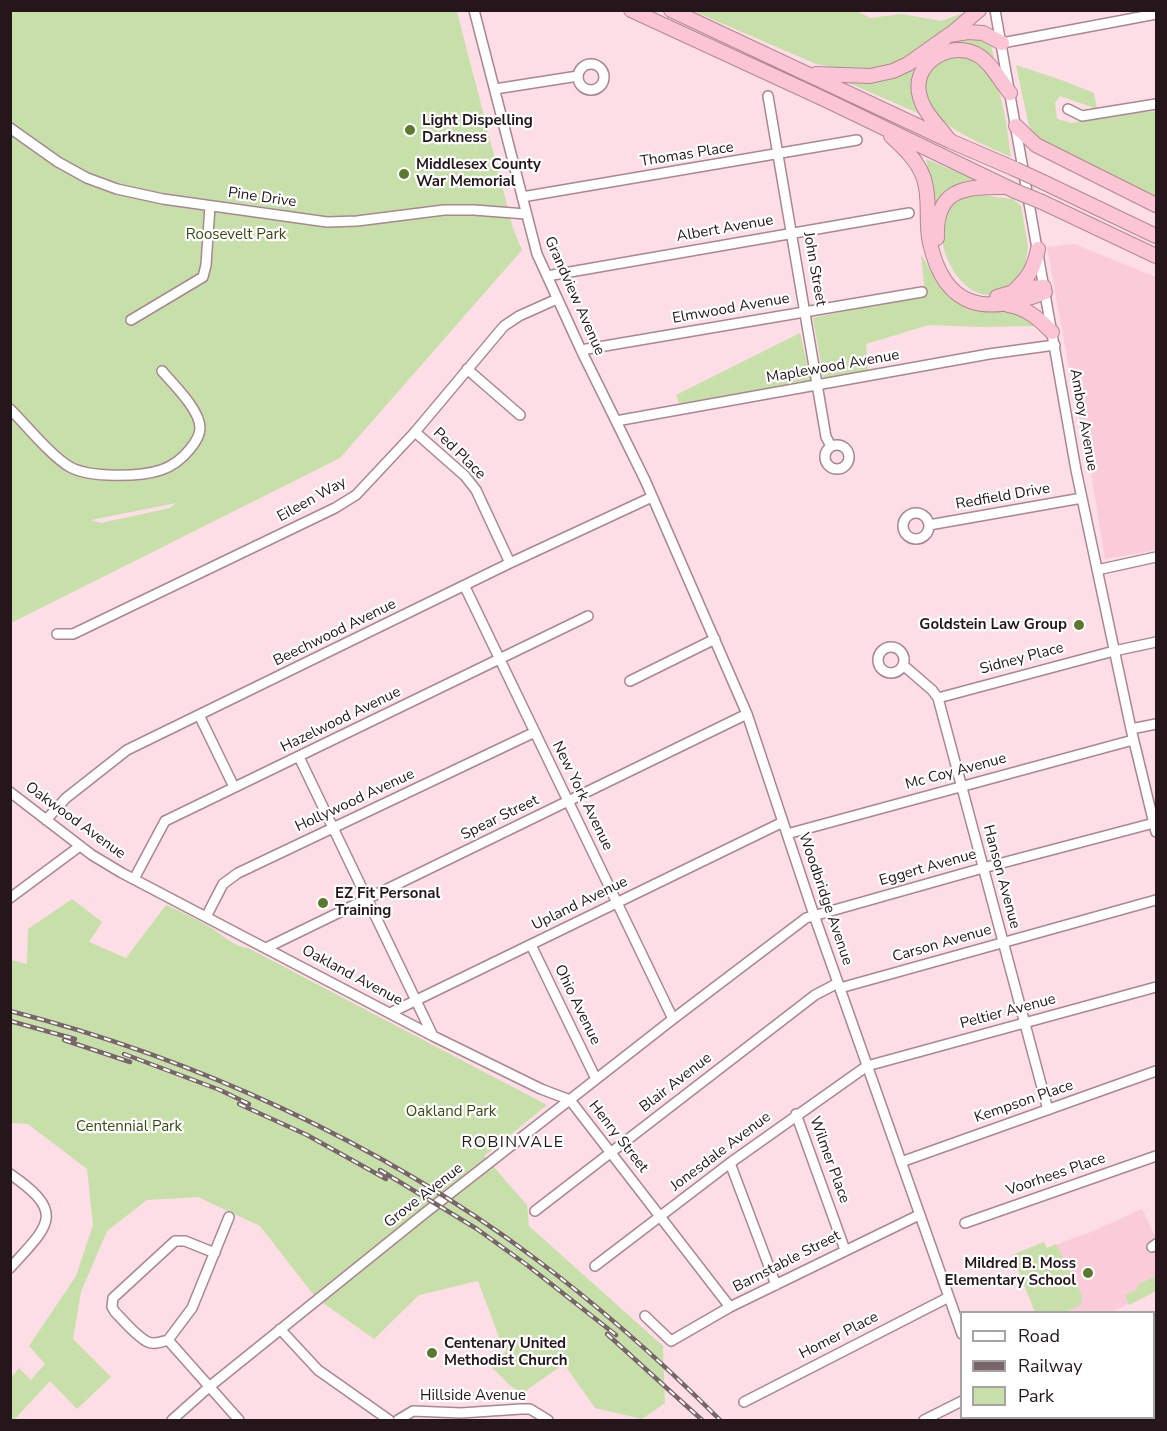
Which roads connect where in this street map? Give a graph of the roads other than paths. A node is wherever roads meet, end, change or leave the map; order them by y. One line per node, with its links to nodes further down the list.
1 (474, 10): 11 (street, Grandview Avenue)
2 (631, 10): 17 (highway)
3 (671, 10): 9 (highway)
4 (979, 10): 7 (highway)
5 (995, 10): 8 (street, Amboy Avenue)
6 (1156, 14): 8 (street)
7 (950, 35): 8 (highway); 9 (highway)
8 (1002, 43): 12 (street, Amboy Avenue)
9 (808, 74): 22 (highway)
10 (578, 76): 11 (street)
11 (495, 89): 25 (street, Grandview Avenue)
12 (1010, 93): 18 (street, Amboy Avenue); 22 (highway)
13 (768, 96): 23 (street, John Street)
14 (1156, 104): 15 (street)
15 (1068, 109)
16 (10, 119): 21 (street)
17 (878, 125): 24 (highway); 39 (highway)
18 (1016, 126): 26 (highway); 32 (street, Amboy Avenue)
19 (10, 128): 21 (street, Pine Drive)
20 (857, 140): 23 (street, Thomas Place)
21 (29, 141): 27 (street, Pine Drive)
22 (950, 141): 31 (highway, bridge)
23 (778, 155): 25 (street, Thomas Place); 30 (street, John Street)
24 (1011, 189): 33 (highway, bridge); 37 (highway)
25 (522, 197): 29 (street, Grandview Avenue)
26 (1156, 205)
27 (210, 206): 29 (street, Pine Drive); 41 (street)
28 (909, 213): 30 (street, Albert Avenue)
29 (526, 214): 34 (street, Grandview Avenue)
30 (792, 233): 34 (street, Albert Avenue); 40 (street, John Street)
31 (1156, 236)
32 (1038, 249): 35 (street, Amboy Avenue); 37 (highway)
33 (1156, 256)
34 (547, 276): 38 (street, Grandview Avenue)
35 (1045, 289): 37 (highway); 39 (highway); 42 (street, Amboy Avenue)
36 (922, 292): 40 (street, Elmwood Avenue)
37 (1011, 294)
38 (557, 299): 43 (street, Grandview Avenue); 44 (street, Eileen Way)
39 (1000, 304): 42 (highway)
40 (806, 312): 43 (street, Elmwood Avenue); 46 (street, John Street)
41 (131, 320)
42 (1053, 339): 46 (street, Maplewood Avenue); 54 (street, Amboy Avenue)
43 (581, 350): 49 (street, Grandview Avenue)
44 (467, 369): 48 (street); 50 (street, Eileen Way)
45 (162, 371): 47 (street)
46 (819, 385): 49 (street, Maplewood Avenue); 51 (street, John Street)
47 (10, 409)
48 (520, 415)
49 (616, 421): 52 (street, Grandview Avenue)
50 (415, 432): 57 (street, Ped Place); 61 (street, Eileen Way)
51 (831, 446)
52 (645, 480): 53 (street, Woodbridge Avenue)
53 (652, 497): 57 (street, Beechwood Avenue); 62 (street, Woodbridge Avenue)
54 (1082, 498): 55 (street, Redfield Drive); 58 (street, Amboy Avenue)
55 (928, 525)
56 (1156, 557): 58 (street)
57 (510, 563): 59 (street, Beechwood Avenue)
58 (1097, 570): 64 (street, Amboy Avenue)
59 (465, 586): 65 (street, New York Avenue); 70 (street, Beechwood Avenue)
60 (588, 616): 65 (street, Hazelwood Avenue)
61 (57, 634)
62 (715, 639): 67 (street); 69 (street, Woodbridge Avenue)
63 (1156, 642): 64 (street, Sidney Place)
64 (1114, 651): 68 (street, Sidney Place); 72 (street, Amboy Avenue)
65 (499, 660): 73 (street, New York Avenue); 75 (street, Hazelwood Avenue)
66 (903, 665): 68 (street)
67 (630, 681)
68 (938, 698): 77 (street, Hanson Avenue)
69 (747, 714): 79 (street, Spear Street); 82 (street, Woodbridge Avenue)
70 (199, 715): 76 (street); 81 (street, Beechwood Avenue)
71 (1156, 724): 72 (street)
72 (1131, 729): 74 (street, Amboy Avenue)
73 (535, 732): 79 (street, New York Avenue); 83 (street, Hollywood Avenue)
74 (1133, 740): 77 (street, Mc Coy Avenue); 80 (street, Amboy Avenue)
75 (299, 757): 76 (street, Hazelwood Avenue); 83 (street)
76 (234, 787): 89 (street, Hazelwood Avenue)
77 (961, 787): 85 (street, Mc Coy Avenue); 87 (street, Hanson Avenue)
78 (10, 792): 81 (street, Oakwood Avenue)
79 (568, 801): 91 (street, Spear Street); 93 (street, New York Avenue)
80 (1153, 807): 84 (street, Amboy Avenue)
81 (46, 820): 86 (street, Oakwood Avenue)
82 (783, 822): 85 (street, Woodbridge Avenue); 93 (street, Upland Avenue)
83 (334, 827): 91 (street); 95 (street, Hollywood Avenue)
84 (1155, 827): 87 (street, Eggert Avenue)
85 (787, 834): 94 (street, Woodbridge Avenue)
86 (80, 846): 88 (street, Oakwood Avenue); 90 (street)
87 (983, 868): 94 (street, Eggert Avenue); 96 (street, Hanson Avenue)
88 (122, 873): 89 (street, Oakland Avenue)
89 (134, 879): 95 (street, Oakland Avenue)
90 (10, 898)
91 (368, 899): 98 (street, Spear Street); 101 (street)
92 (1156, 900): 96 (street, Carson Avenue)
93 (617, 903): 97 (street, Upland Avenue); 103 (street, New York Avenue)
94 (814, 915): 99 (street, Woodbridge Avenue); 103 (street, Grove Avenue)
95 (206, 917): 98 (street, Oakland Avenue)
96 (1003, 942): 99 (street, Carson Avenue); 104 (street, Hanson Avenue)
97 (531, 945): 101 (street, Upland Avenue); 108 (street, Ohio Avenue)
98 (266, 948): 102 (street, Oakland Avenue)
99 (839, 986): 106 (street, Woodbridge Avenue); 112 (street, Blair Avenue)
100 (1156, 987): 104 (street, Peltier Avenue)
101 (416, 1000): 102 (street, Upland Avenue); 105 (street)
102 (390, 1013): 105 (street, Oakland Avenue)
103 (674, 1019): 108 (street, Grove Avenue)
104 (1024, 1024): 106 (street, Peltier Avenue); 110 (street, Hanson Avenue)
105 (433, 1036): 109 (street, Oakland Avenue)
106 (867, 1066): 111 (street, Jonesdale Avenue); 114 (street, Woodbridge Avenue)
107 (1156, 1071): 110 (street, Kempson Place)
108 (596, 1079): 109 (street, Grove Avenue)
109 (570, 1100): 112 (street, Henry Street); 131 (street, Grove Avenue)
110 (1048, 1110): 114 (street, Kempson Place)
111 (796, 1114): 115 (street, Jonesdale Avenue); 122 (street, Wilmer Place)
112 (611, 1152): 117 (street, Blair Avenue); 120 (street, Henry Street)
113 (1156, 1156): 121 (street, Voorhees Place)
114 (901, 1162): 118 (street, Woodbridge Avenue)
115 (730, 1163): 120 (street, Jonesdale Avenue); 126 (street)
116 (10, 1174): 125 (street)
117 (535, 1211)
118 (919, 1215): 122 (street, Barnstable Street); 127 (street, Woodbridge Avenue)
119 (229, 1216): 123 (street)
120 (660, 1216): 124 (street, Jonesdale Avenue); 128 (street, Henry Street)
121 (965, 1223)
122 (845, 1250): 126 (street, Barnstable Street)
123 (214, 1253): 132 (street); 132 (street)
124 (595, 1266)
125 (10, 1268)
126 (776, 1285): 128 (street, Barnstable Street)
127 (949, 1297): 130 (street, Woodbridge Avenue); 134 (street, Homer Place)
128 (730, 1307): 129 (street, Barnstable Street)
129 (645, 1316)
130 (960, 1328)
131 (280, 1329): 133 (street, Grove Avenue); 139 (street)
132 (168, 1340): 133 (street)
133 (209, 1387): 137 (street, Grove Avenue); 138 (street)
134 (744, 1402)
135 (960, 1402): 142 (street)
136 (461, 1417): 140 (street, Hillside Avenue); 141 (street, Hillside Avenue)
137 (172, 1420)
138 (239, 1420)
139 (388, 1420)
140 (398, 1420)
141 (548, 1420)
142 (924, 1420)

